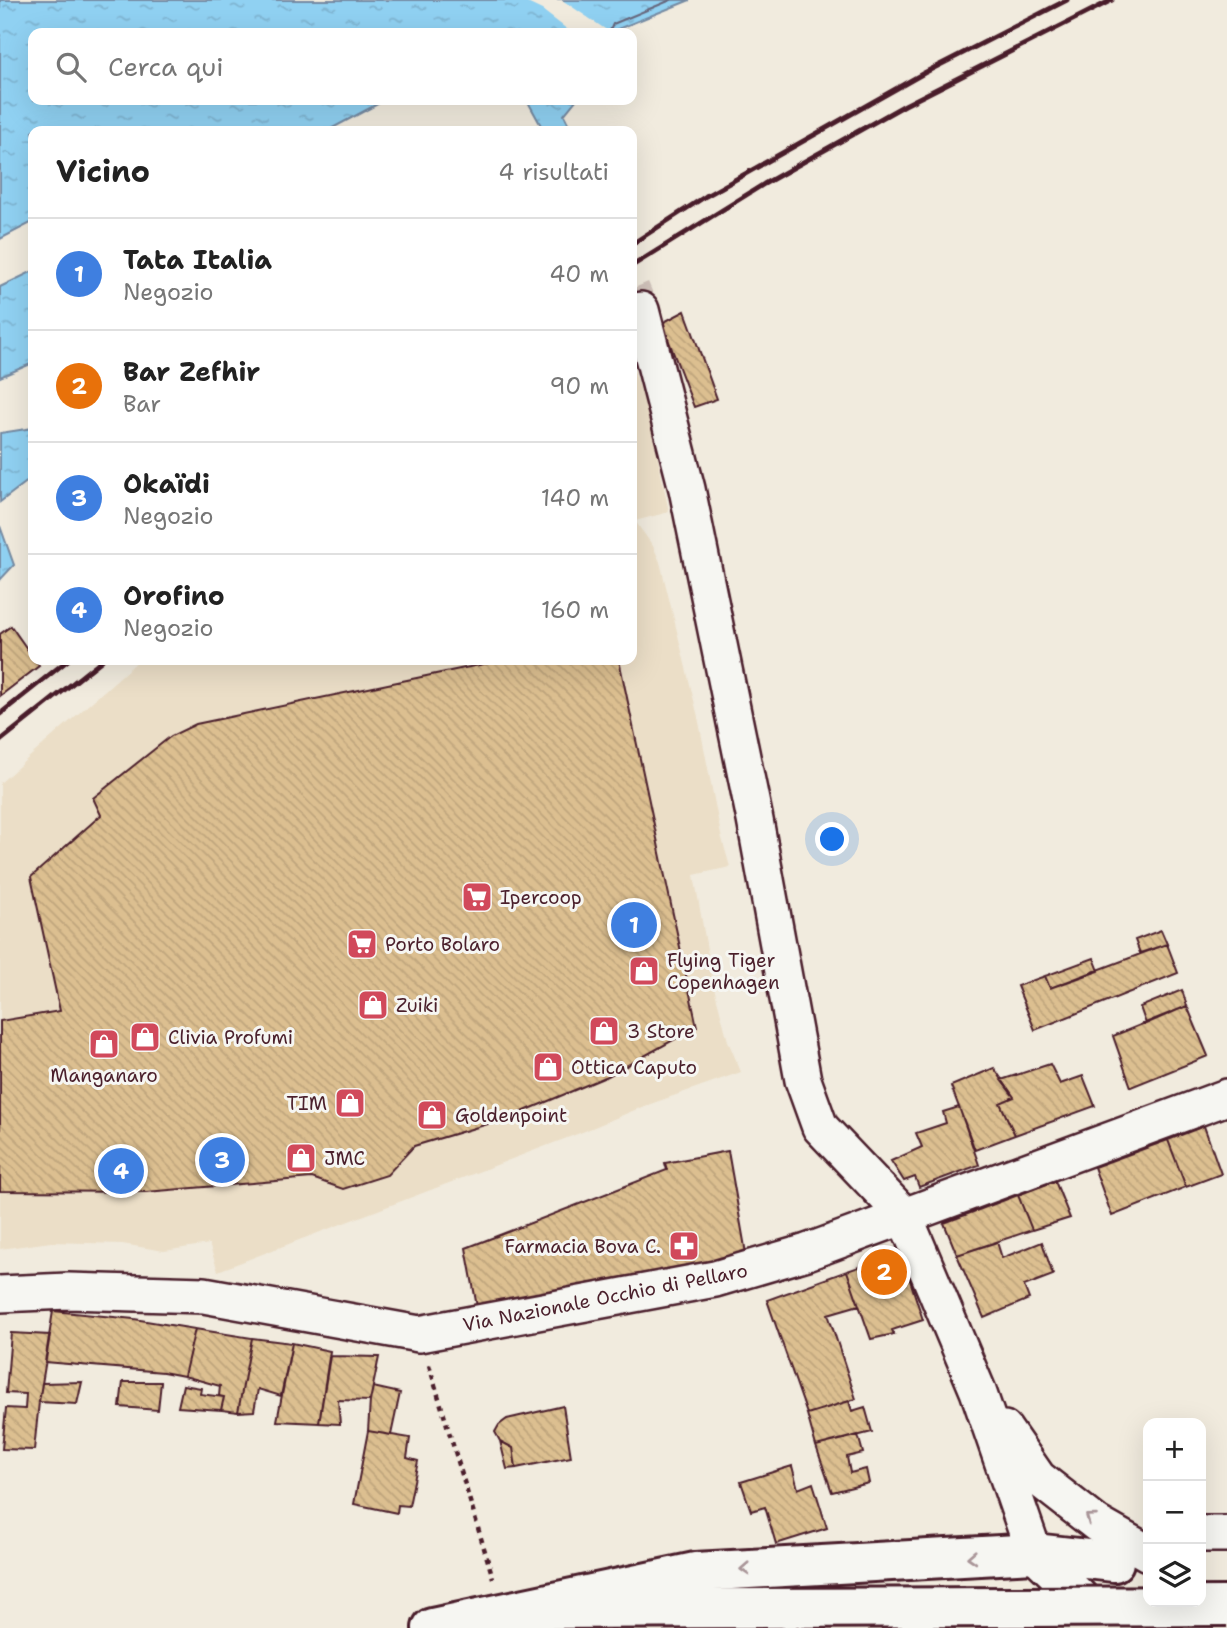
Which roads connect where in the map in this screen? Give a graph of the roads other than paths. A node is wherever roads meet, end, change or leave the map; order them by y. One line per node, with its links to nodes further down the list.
1 (641, 310): 3 (street)
2 (1227, 1097): 3 (street, Via Nazionale Occhio di Pellaro)
3 (904, 1215): 4 (street, Via Nazionale Occhio di Pellaro); 5 (street)
4 (0, 1294)
5 (978, 1391): 8 (street); 9 (street, one-way to 5)
6 (1206, 1534): 7 (street)
7 (1227, 1534)
8 (1034, 1553): 9 (main road); 12 (main road, one-way to 12); 13 (street)
9 (1137, 1556): 13 (street)
10 (1227, 1606): 12 (main road, bridge)
11 (1205, 1607): 15 (street)
12 (528, 1609): 14 (main road)
13 (1086, 1616)
14 (432, 1628)
15 (1204, 1628)

